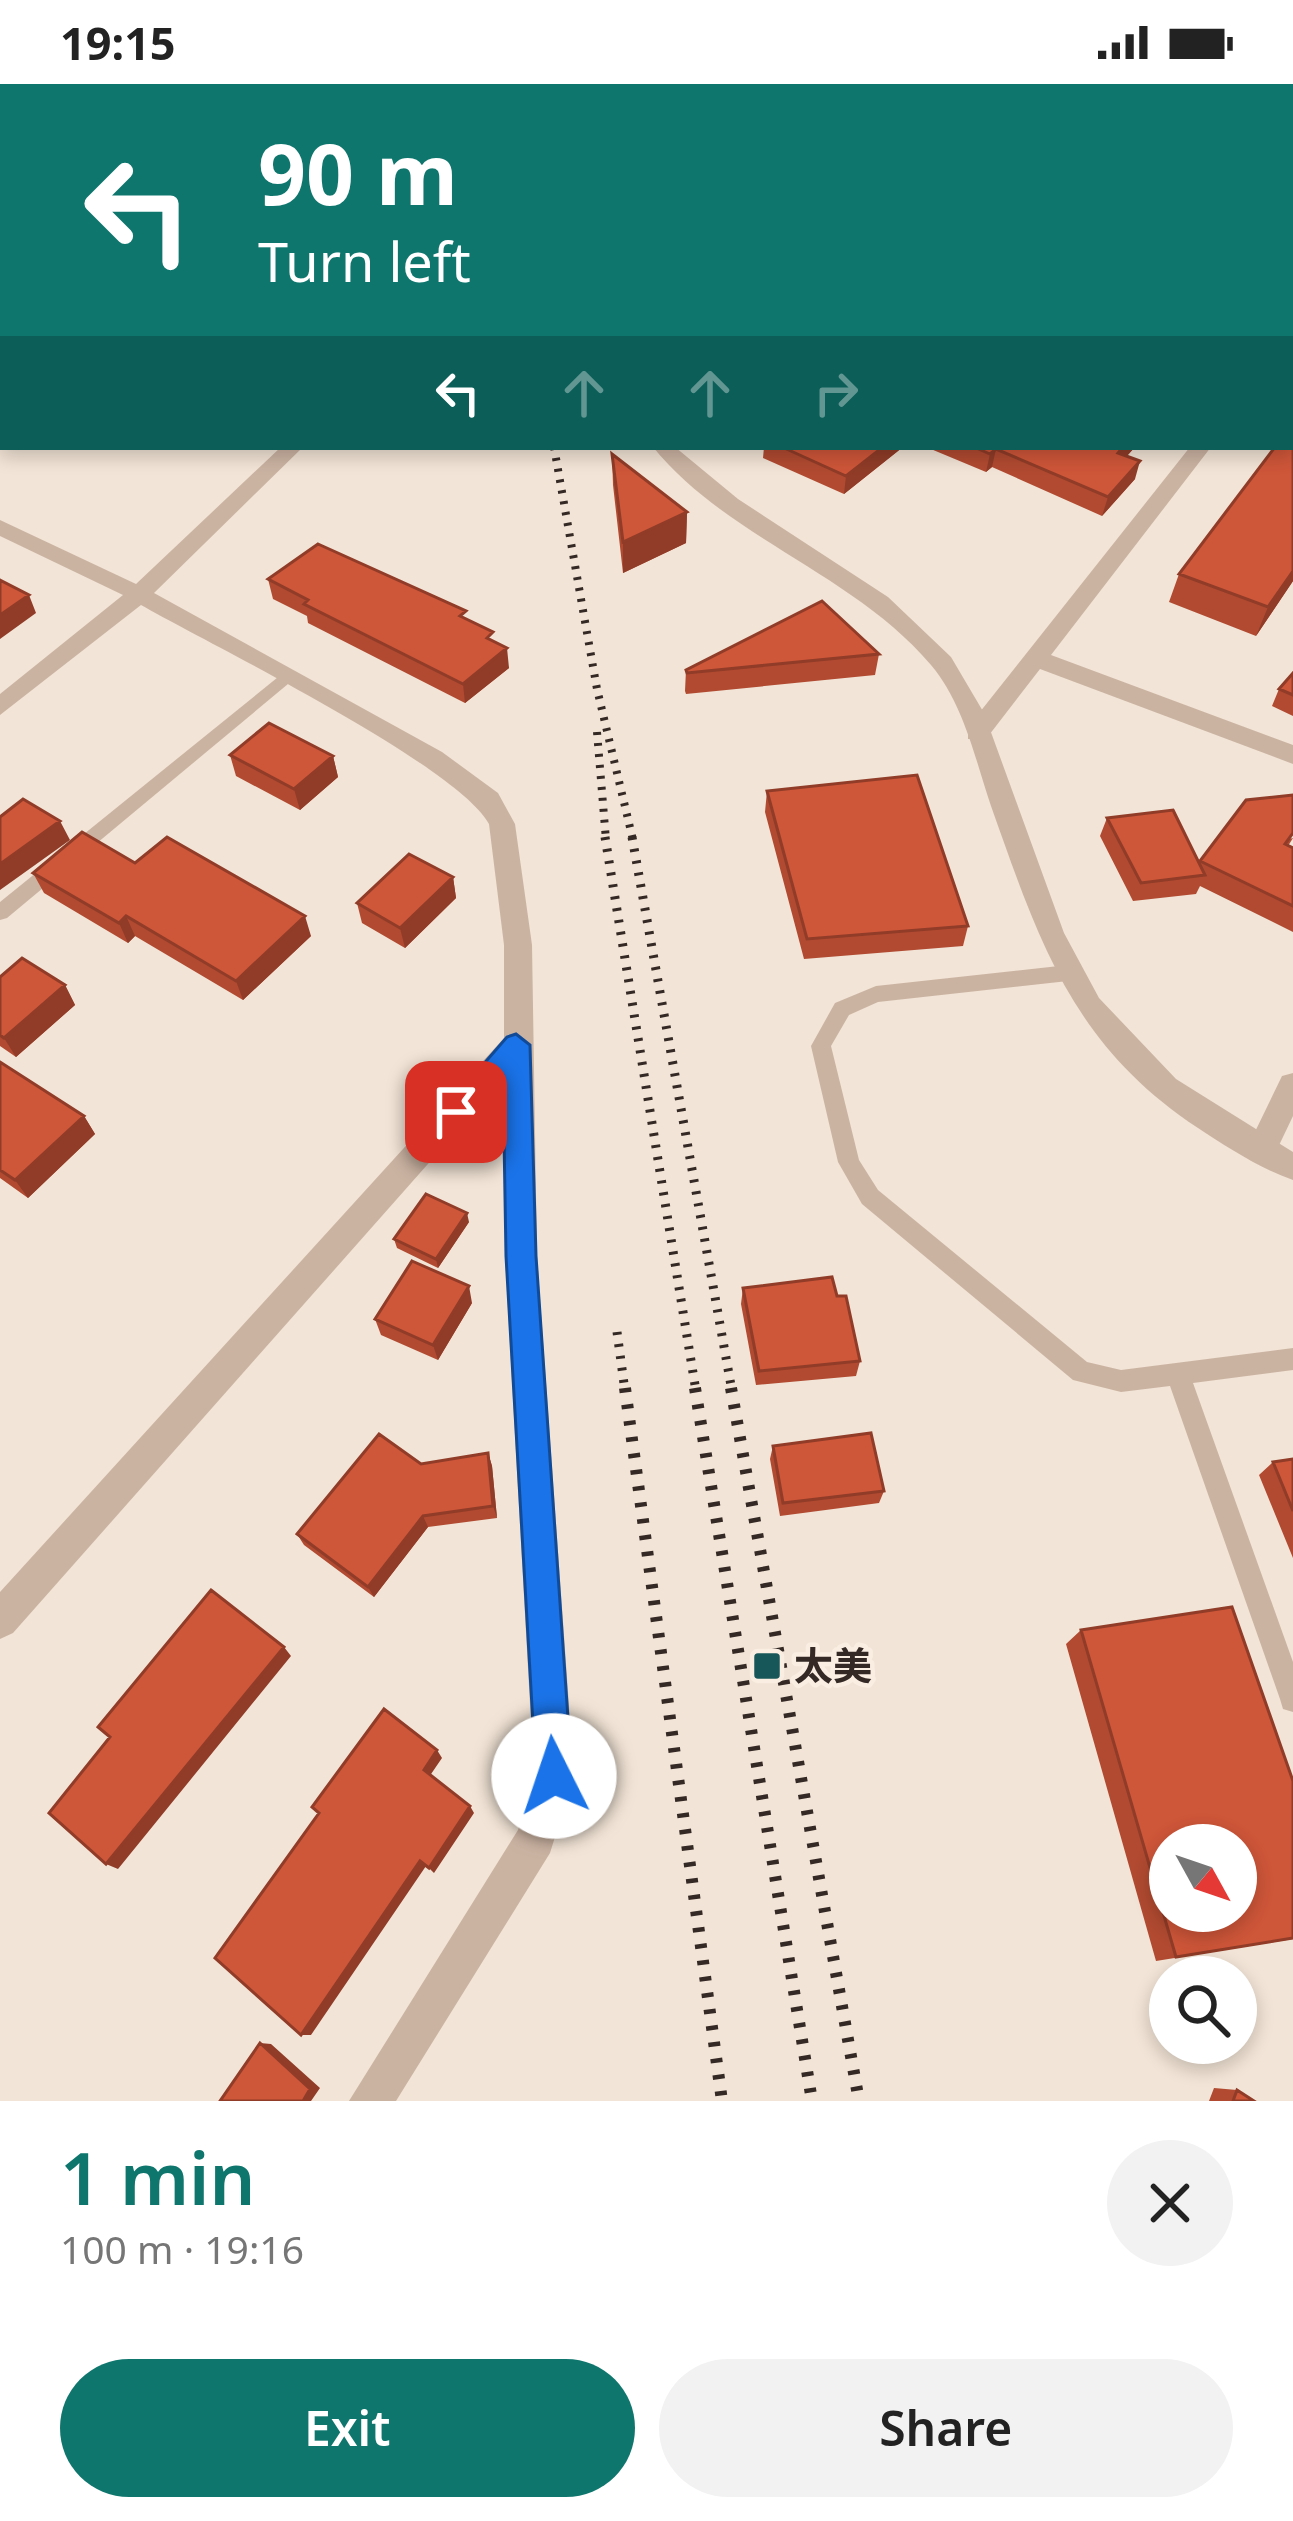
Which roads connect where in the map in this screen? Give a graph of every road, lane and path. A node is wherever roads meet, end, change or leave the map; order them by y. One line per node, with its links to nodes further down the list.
1 (290, 450): 5 (street)
2 (666, 450): 9 (street)
3 (1199, 450): 6 (street)
4 (0, 527): 5 (street)
5 (140, 594): 7 (street); 8 (street)
6 (1034, 658): 9 (street); 10 (street)
7 (287, 675): 11 (lane); 13 (street)
8 (0, 707)
9 (977, 733): 12 (street)
10 (1293, 755)
11 (0, 913)
12 (1068, 973): 15 (street); 18 (lane)
13 (516, 1045): 19 (street); 21 (street)
14 (1293, 1085): 15 (street)
15 (1261, 1151): 16 (street)
16 (1293, 1167)
17 (1293, 1359): 18 (lane)
18 (1178, 1375): 20 (lane)
19 (0, 1620)
20 (1293, 1699)
21 (371, 2101)

